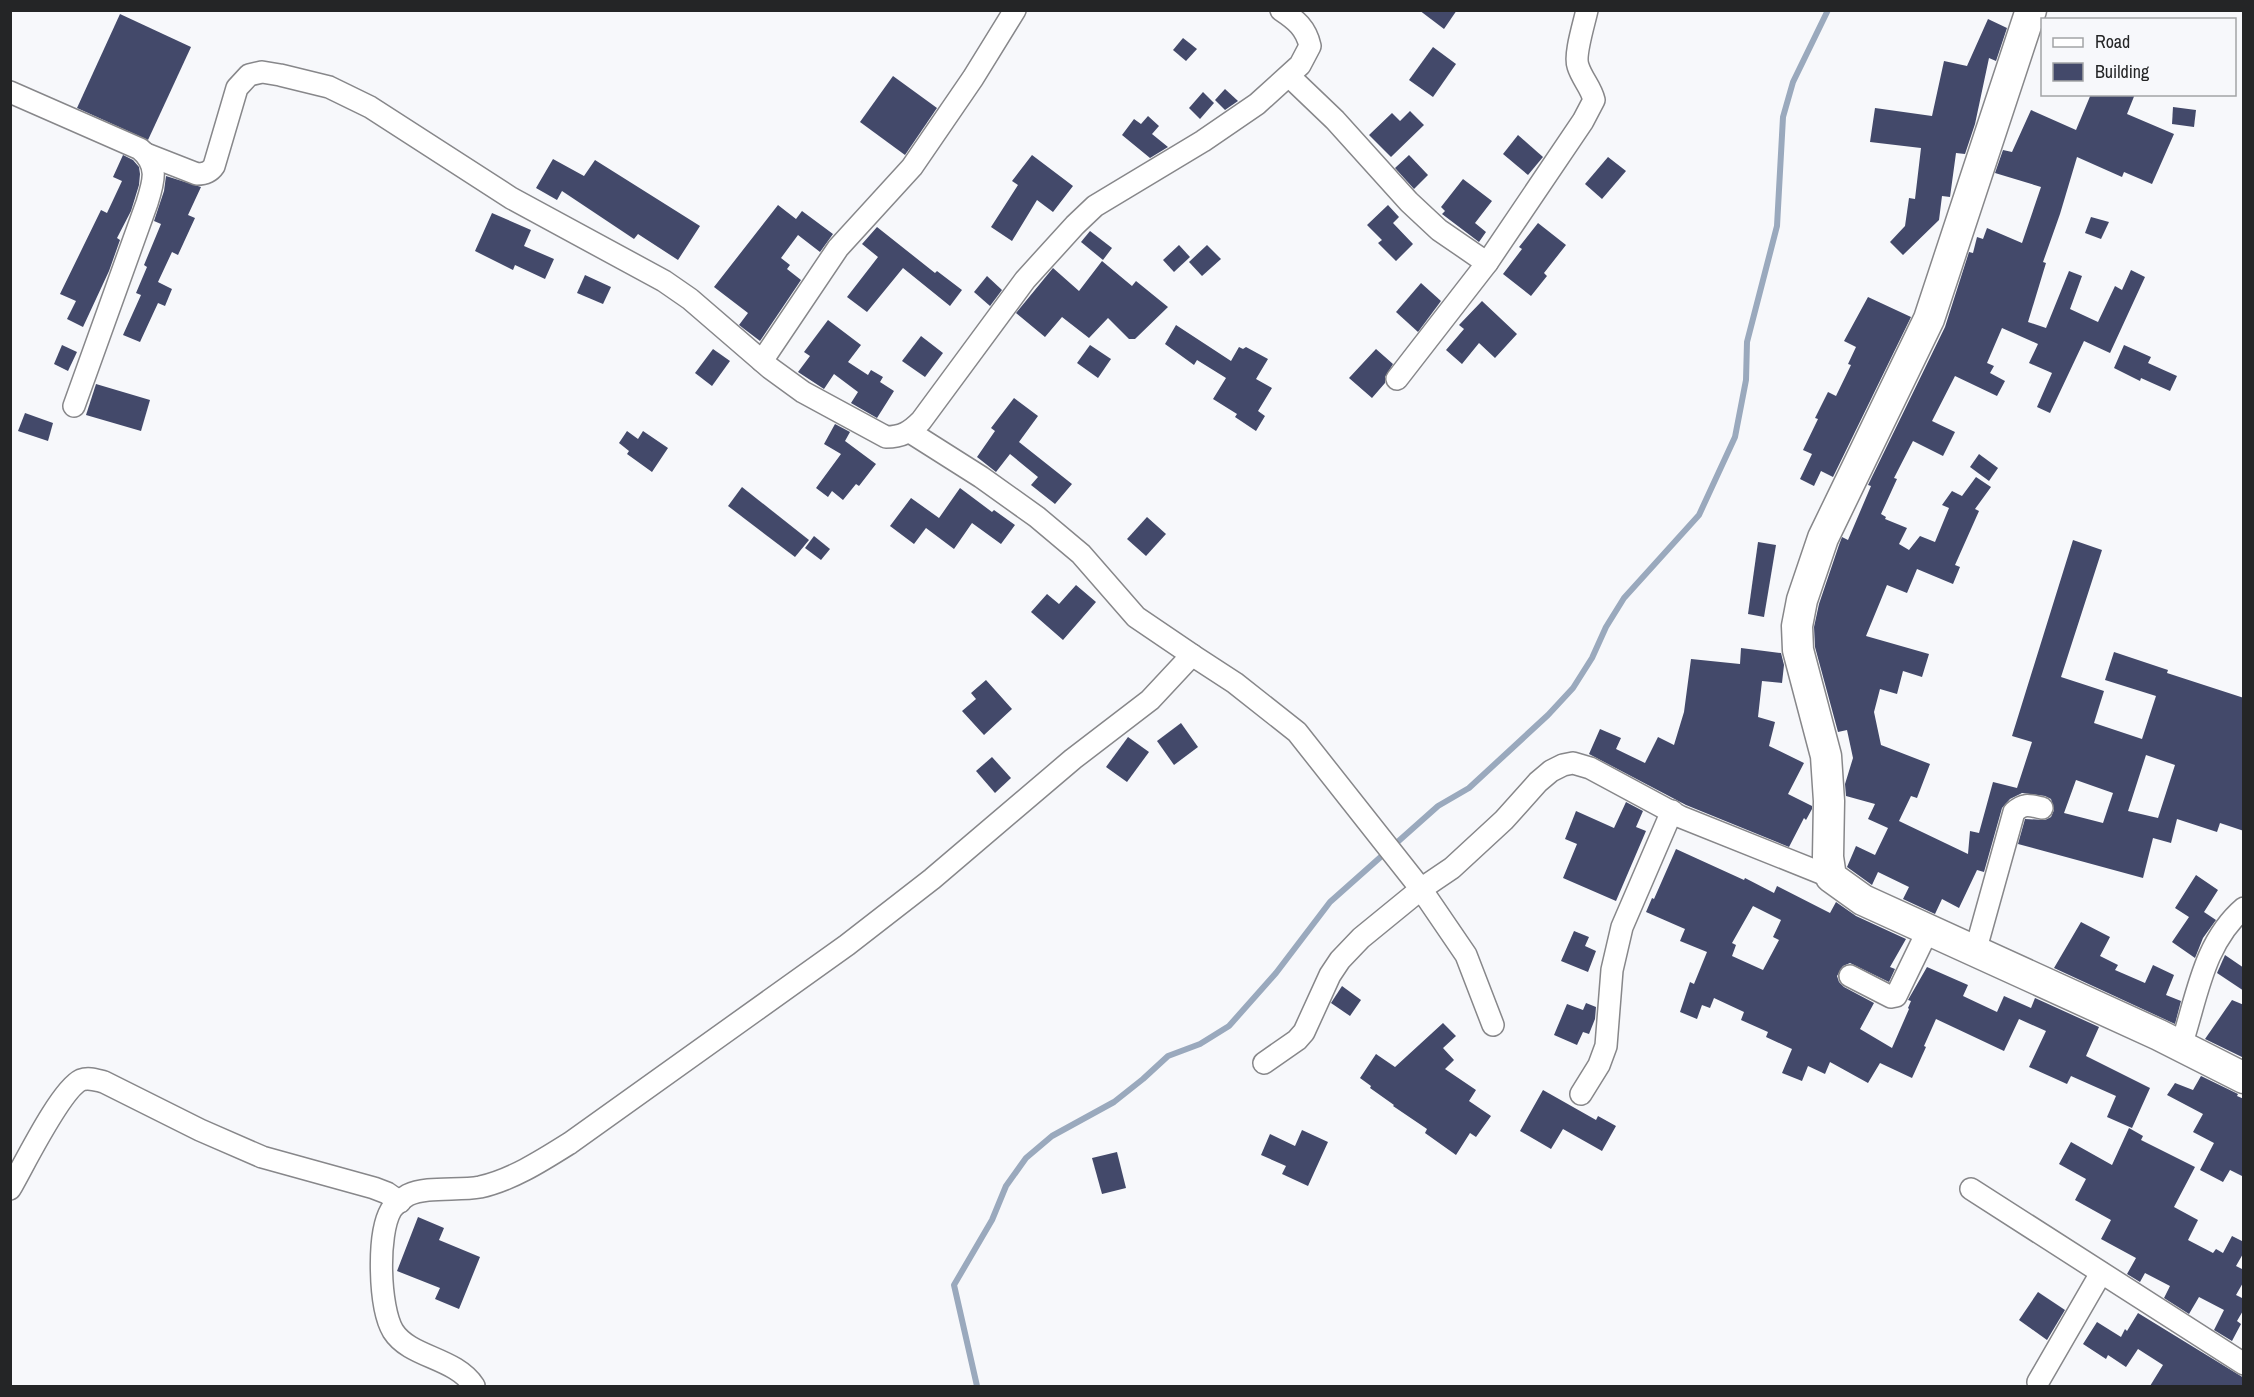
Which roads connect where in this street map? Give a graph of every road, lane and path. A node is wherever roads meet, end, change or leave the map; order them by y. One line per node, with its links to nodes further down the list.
1 (1015, 10): 9 (street)
2 (1281, 10): 5 (street)
3 (1587, 10): 8 (street)
4 (2031, 10): 16 (street)
5 (1289, 76): 8 (street); 12 (street)
6 (10, 92): 7 (street)
7 (146, 154): 9 (street); 11 (street)
8 (1487, 263): 10 (street)
9 (762, 361): 12 (street)
10 (1397, 379)
11 (74, 406)
12 (910, 432): 13 (street)
13 (1192, 656): 17 (street); 29 (street)
14 (2042, 808): 20 (street)
15 (1672, 812): 16 (street); 17 (street); 26 (street)
16 (1831, 877): 19 (street)
17 (1421, 889): 22 (street); 24 (street)
18 (2244, 908): 23 (street)
19 (1928, 930): 20 (street); 21 (street)
20 (1975, 952): 23 (street)
21 (1850, 976)
22 (1493, 1025)
23 (2181, 1046): 25 (street)
24 (1264, 1063)
25 (2244, 1078)
26 (1581, 1094)
27 (10, 1189): 29 (street)
28 (1971, 1189): 30 (street)
29 (400, 1202): 33 (street)
30 (2101, 1273): 31 (street); 32 (street)
31 (2244, 1364)
32 (2038, 1382)
33 (474, 1386)

